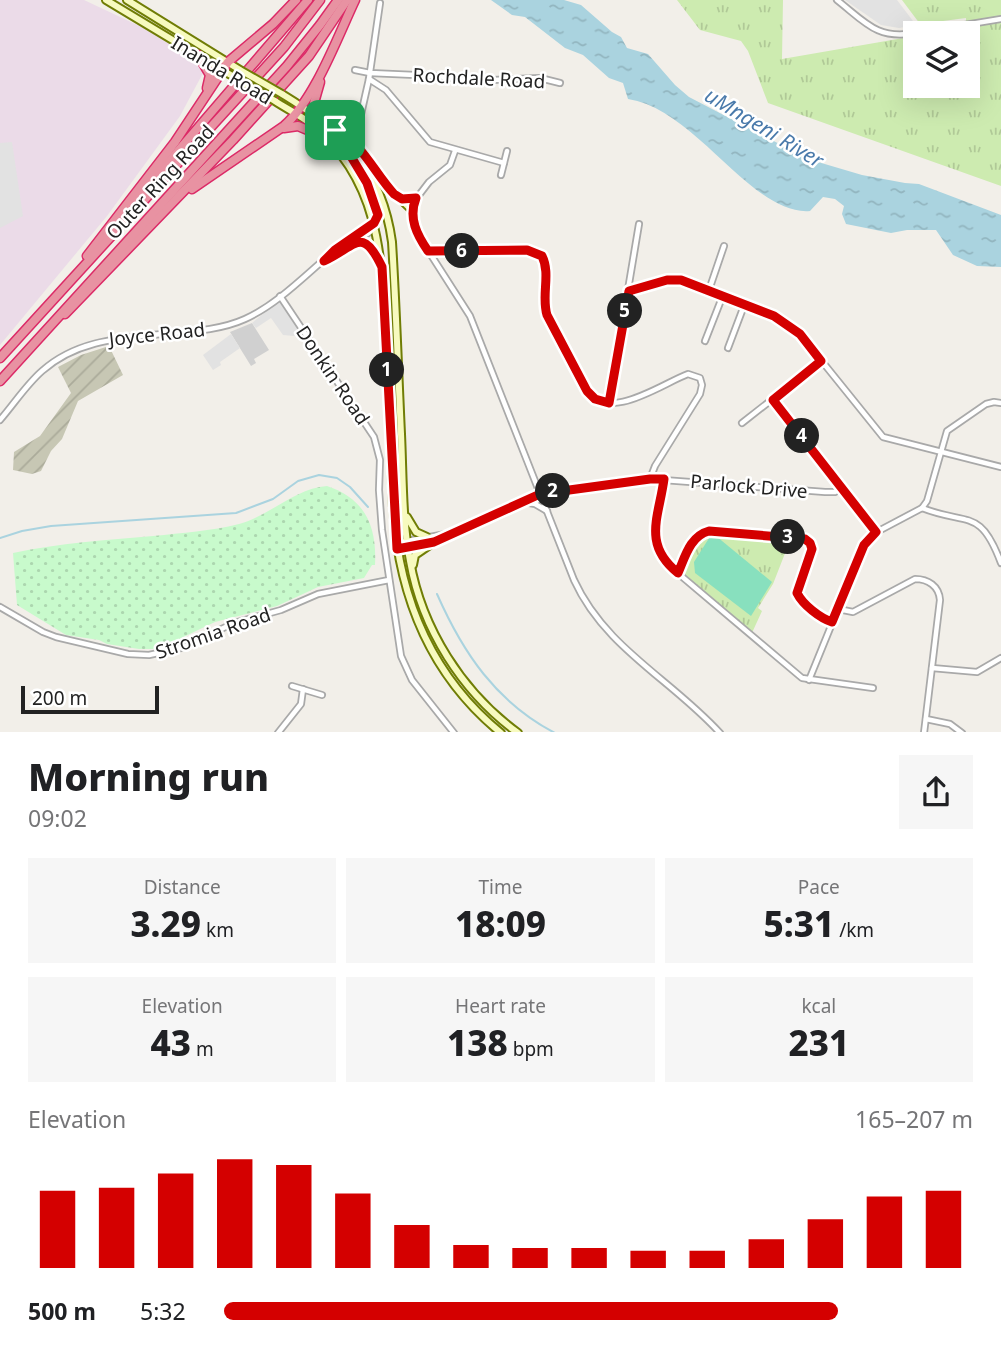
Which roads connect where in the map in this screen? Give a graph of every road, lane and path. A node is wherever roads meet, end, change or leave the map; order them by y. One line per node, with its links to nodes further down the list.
1 (106, 0): 15 (main road, Inanda Road)
2 (127, 0): 16 (main road, Inanda Road)
3 (296, 0): 16 (highway)
4 (309, 0): 43 (highway)
5 (320, 0): 49 (highway, Outer Ring Road)
6 (338, 0): 54 (highway, Outer Ring Road)
7 (347, 0): 36 (highway)
8 (355, 0): 14 (highway)
9 (837, 0): 13 (street)
10 (380, 4): 20 (street)
11 (1001, 19): 12 (street)
12 (980, 22)
13 (903, 33)
14 (335, 43): 23 (highway); 25 (highway)
15 (198, 55): 17 (highway)
16 (228, 62): 18 (highway); 23 (main road, Inanda Road, bridge)
17 (209, 66): 18 (main road, Inanda Road); 22 (highway)
18 (222, 70): 22 (highway); 24 (main road, Inanda Road, bridge)
19 (355, 70): 20 (street, Rochdale Road)
20 (370, 76): 21 (street, Rochdale Road); 28 (street); 30 (street)
21 (560, 83)
22 (202, 101): 43 (highway)
23 (302, 107): 24 (highway); 25 (main road, Inanda Road)
24 (296, 114): 27 (highway); 29 (main road, Inanda Road)
25 (323, 121): 26 (main road, Inanda Road)
26 (335, 130): 35 (main road); 38 (main road); 40 (main road, Inanda Road)
27 (276, 131): 29 (highway); 36 (highway)
28 (357, 132)
29 (324, 137): 38 (main road, Inanda Road)
30 (455, 150): 32 (street); 34 (street)
31 (507, 151): 32 (street)
32 (504, 163): 33 (street)
33 (501, 175)
34 (416, 198): 35 (main road); 37 (street)
35 (402, 199): 37 (main road)
36 (173, 203): 54 (highway)
37 (412, 210): 44 (street)
38 (374, 223): 40 (main road); 41 (street, Joyce Road); 45 (street, Joyce Road); 46 (main road, Inanda Road)
39 (639, 224): 48 (street)
40 (390, 232): 72 (main road, Inanda Road)
41 (353, 244): 45 (street, Joyce Road); 46 (main road)
42 (724, 246): 47 (street)
43 (90, 251): 49 (highway)
44 (428, 251): 60 (street); 69 (street)
45 (324, 261): 51 (street, Joyce Road)
46 (382, 267): 79 (main road, Inanda Road)
47 (709, 290): 48 (street); 50 (street)
48 (629, 291): 60 (street)
49 (58, 294): 56 (highway, Outer Ring Road)
50 (723, 295): 52 (street); 53 (street)
51 (280, 296): 62 (street, Joyce Road); 83 (street, Donkin Road)
52 (744, 303): 55 (street); 57 (street)
53 (705, 341)
54 (35, 343): 58 (highway, Outer Ring Road)
55 (728, 348)
56 (0, 358)
57 (821, 361): 59 (street); 64 (street)
58 (0, 381)
59 (773, 400): 63 (street); 68 (street)
60 (609, 403): 66 (street)
61 (1001, 403): 64 (street)
62 (0, 419)
63 (742, 423)
64 (940, 452): 65 (street); 71 (street)
65 (1001, 467)
66 (650, 479): 67 (street, Parlock Drive); 69 (street, Parlock Drive)
67 (664, 479): 68 (street, Parlock Drive); 82 (street)
68 (842, 488): 74 (street)
69 (540, 494): 70 (street, Parlock Drive); 73 (street)
70 (522, 502): 73 (street); 75 (street, Parlock Drive)
71 (922, 508): 74 (street); 80 (street)
72 (405, 512): 76 (main road); 78 (main road, Inanda Road)
73 (548, 512): 99 (street)
74 (876, 532): 85 (street)
75 (451, 533): 76 (street, Parlock Drive); 77 (street, Parlock Drive)
76 (427, 537): 78 (street, Parlock Drive)
77 (434, 542): 78 (street, Parlock Drive); 81 (main road)
78 (407, 544): 79 (street, Parlock Drive); 81 (main road, Inanda Road)
79 (396, 546): 97 (main road, Inanda Road)
80 (1001, 563)
81 (412, 571): 98 (main road, Inanda Road)
82 (678, 573): 86 (street); 89 (street)
83 (389, 580): 84 (street, Stromia Road); 96 (street, Donkin Road)
84 (0, 607)
85 (838, 609): 86 (street); 88 (street)
86 (832, 622): 89 (street)
87 (1001, 658): 88 (street)
88 (932, 668): 94 (street)
89 (809, 680): 91 (street)
90 (292, 686): 92 (street)
91 (873, 688)
92 (303, 689): 93 (street); 95 (street)
93 (322, 695)
94 (926, 719): 100 (street); 101 (street)
95 (279, 732)
96 (453, 732)
97 (500, 732)
98 (517, 732)
99 (719, 732)
100 (925, 732)
101 (961, 732)

